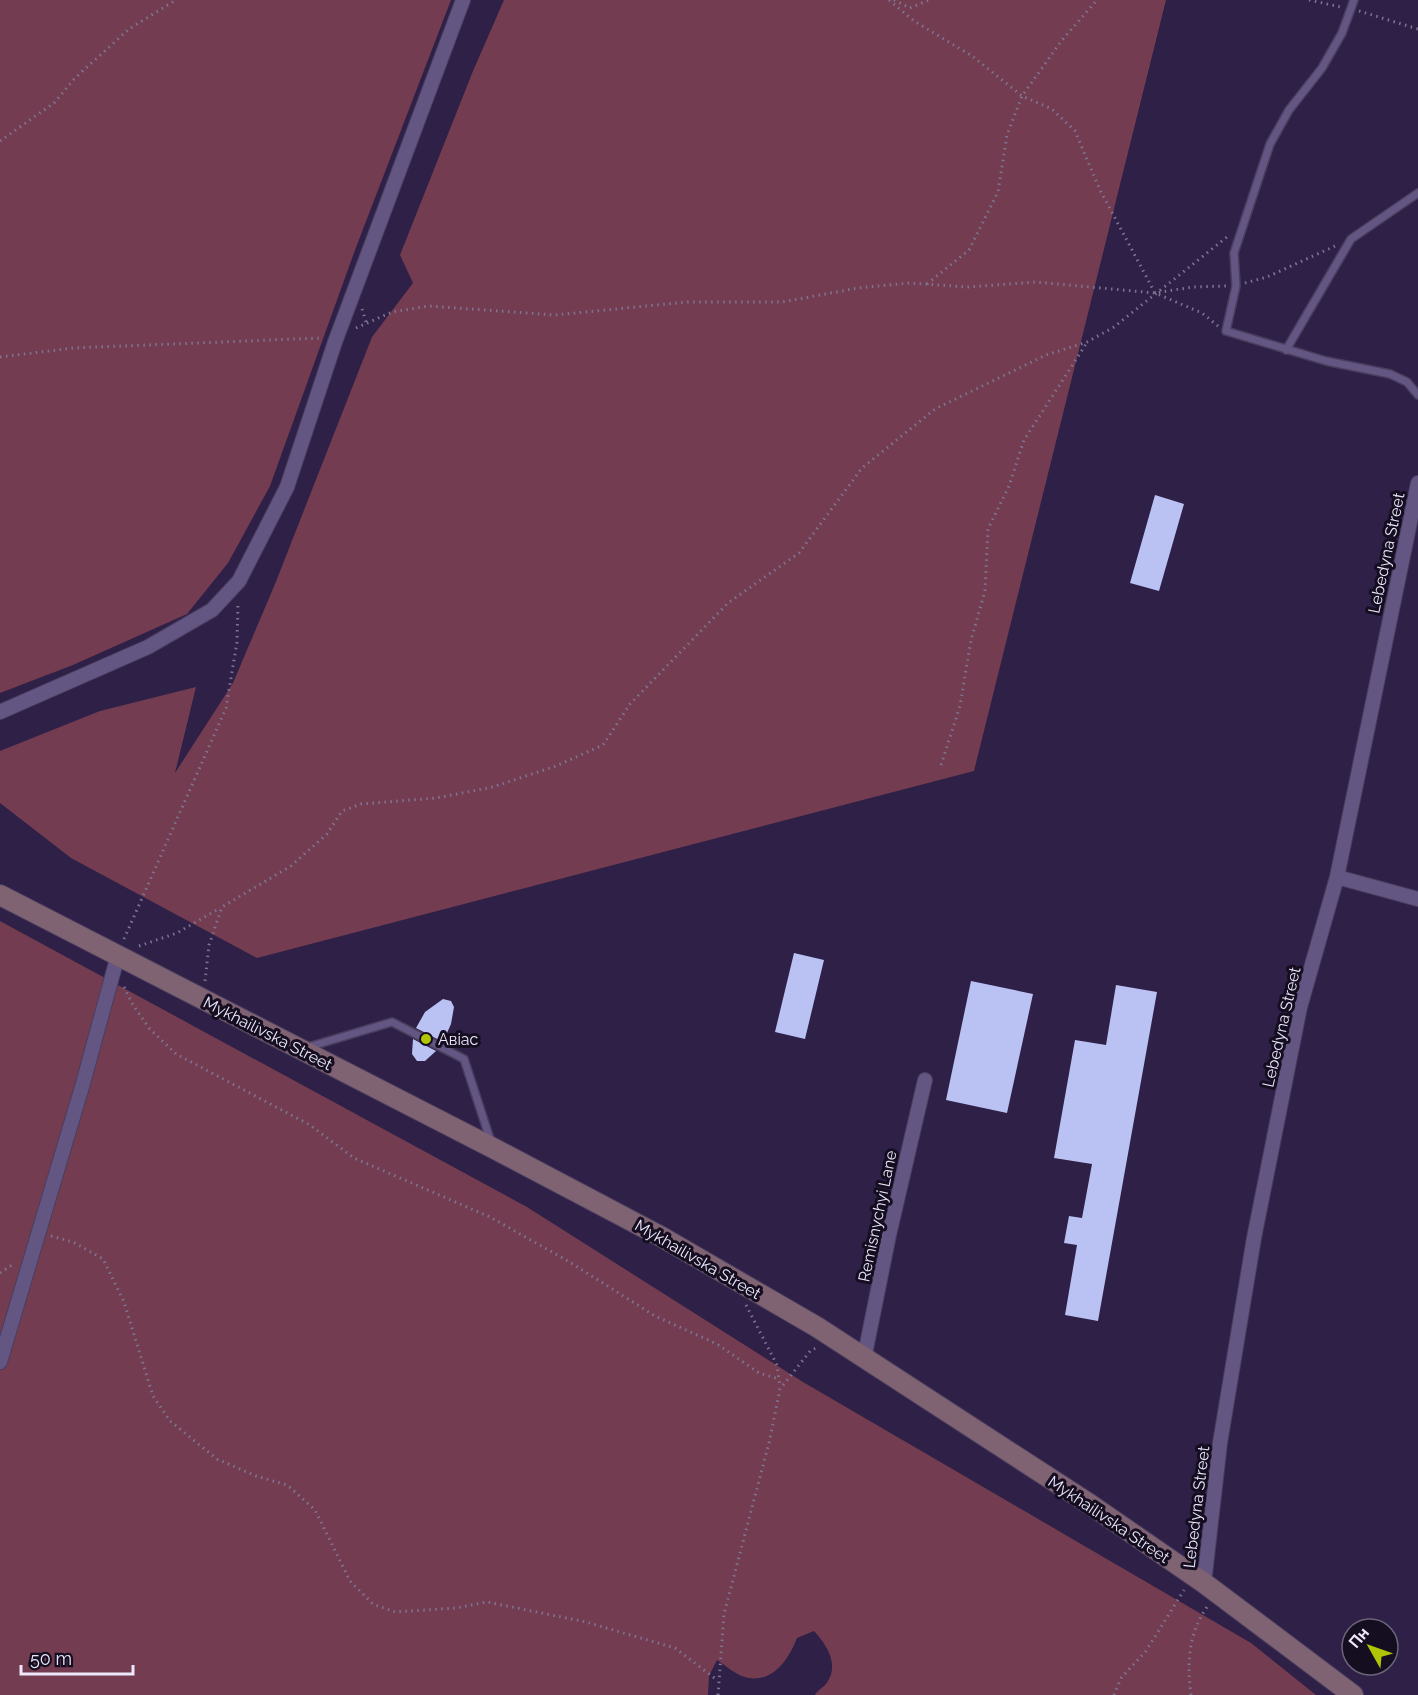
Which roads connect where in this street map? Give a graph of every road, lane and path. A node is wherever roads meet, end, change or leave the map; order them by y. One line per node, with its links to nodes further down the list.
1 (176, 0): 12 (path)
2 (464, 0): 20 (street)
3 (889, 0): 11 (path)
4 (894, 0): 5 (path)
5 (929, 0)
6 (1097, 0): 11 (path)
7 (1309, 0): 9 (path)
8 (1354, 0): 9 (lane)
9 (1350, 9): 10 (path); 14 (lane)
10 (1418, 29)
11 (1022, 96): 16 (path); 18 (path)
12 (0, 141)
13 (1418, 193): 15 (lane)
14 (1246, 220): 17 (lane); 18 (path)
15 (1351, 239): 17 (path); 22 (lane)
16 (927, 285): 18 (path); 20 (path)
17 (1236, 286): 18 (path); 19 (lane)
18 (1155, 293): 19 (path); 21 (path)
19 (1226, 332): 22 (lane)
20 (336, 338): 23 (path); 26 (street)
21 (1087, 342): 28 (path); 32 (path)
22 (1286, 350): 24 (lane)
23 (0, 357)
24 (1418, 395)
25 (1418, 483): 29 (street, Lebedyna Street)
26 (239, 581): 27 (street); 33 (path)
27 (0, 712)
28 (941, 765)
29 (1337, 877): 31 (street); 45 (street, Lebedyna Street)
30 (0, 895): 33 (main road, Mykhailivska Street)
31 (1418, 899)
32 (222, 907): 33 (path); 34 (path)
33 (116, 960): 34 (main road, Mykhailivska Street); 38 (street); 43 (path)
34 (204, 999): 35 (main road, Mykhailivska Street)
35 (300, 1049): 37 (main road, Mykhailivska Street); 37 (lane)
36 (925, 1080): 41 (street, Remisnychyi Lane)
37 (493, 1148): 39 (main road, Mykhailivska Street)
38 (38, 1232): 42 (street); 46 (path)
39 (735, 1280): 40 (main road, Mykhailivska Street); 43 (path)
40 (838, 1341): 41 (main road, Mykhailivska Street); 44 (path)
41 (864, 1359): 45 (main road, Mykhailivska Street)
42 (0, 1362)
43 (779, 1379): 44 (path)
44 (780, 1389): 46 (path)
45 (1204, 1584): 48 (path); 49 (path); 50 (main road, Mykhailivska Street)
46 (717, 1680): 47 (path)
47 (718, 1695)
48 (1114, 1695)
49 (1191, 1695)
50 (1353, 1695)

